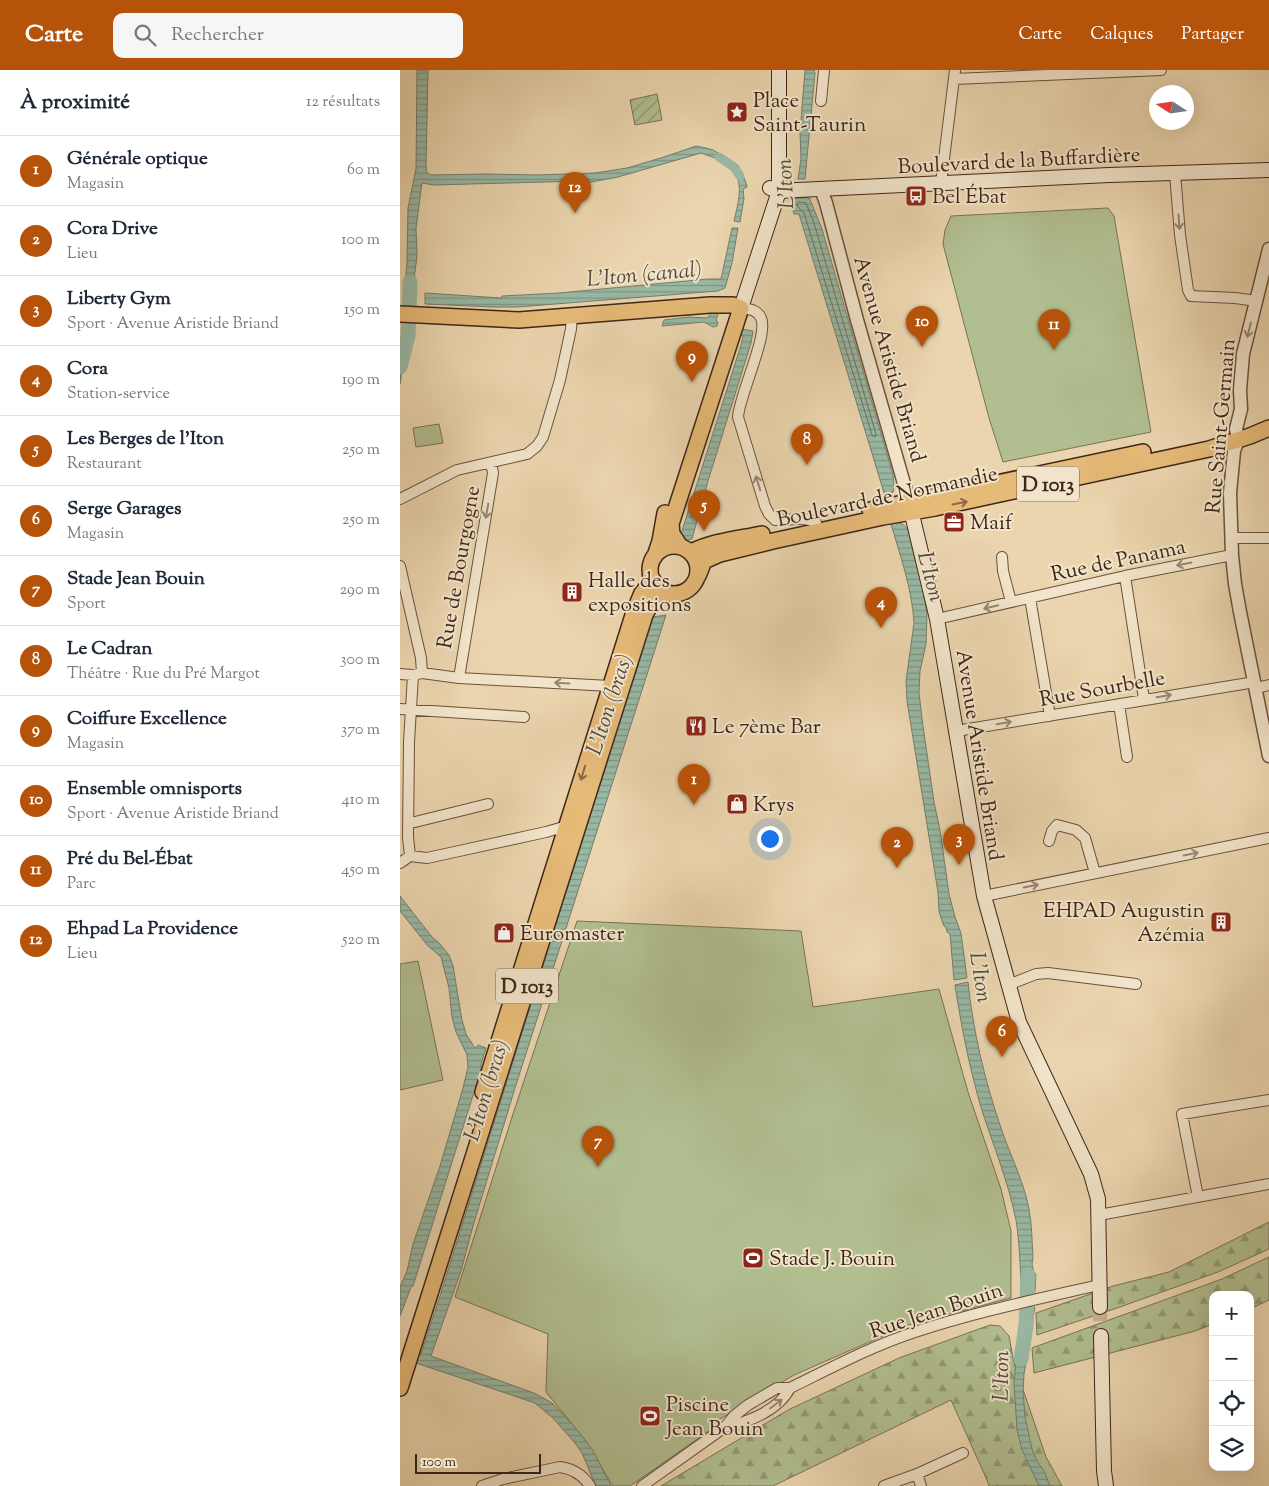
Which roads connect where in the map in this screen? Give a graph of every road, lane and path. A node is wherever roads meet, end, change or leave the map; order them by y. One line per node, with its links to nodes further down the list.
1 (779, 70): 10 (main road)
2 (824, 70): 5 (street)
3 (1161, 70): 4 (street)
4 (955, 74): 8 (street)
5 (822, 101)
6 (1269, 170): 7 (main road, Boulevard de la Buffardière)
7 (1175, 173): 8 (main road, Boulevard de la Buffardière); 14 (street, one-way to 14)
8 (941, 184): 9 (main road, Boulevard de la Buffardière)
9 (838, 188): 11 (main road, Boulevard de la Buffardière); 12 (street)
10 (775, 189): 11 (main road, Boulevard de la Buffardière); 15 (main road)
11 (810, 190): 12 (street, Avenue Aristide Briand)
12 (826, 203): 23 (street, Avenue Aristide Briand)
13 (1269, 249): 14 (street, Rue Saint-Germain)
14 (1257, 300): 20 (street, Rue Saint-Germain, one-way to 20)
15 (737, 306): 17 (main road); 24 (street, one-way to 15); 27 (main road); 29 (main road)
16 (405, 314): 17 (main road)
17 (572, 315): 21 (street)
18 (1269, 417): 20 (main road, Boulevard de Normandie / D 1013)
19 (1269, 428): 20 (main road, Boulevard de Normandie / D 1013)
20 (1237, 434): 23 (main road, Boulevard de Normandie / D 1013); 25 (street, Rue Saint-Germain)
21 (491, 463): 22 (street); 41 (street, Rue de Bourgogne, one-way to 41)
22 (400, 499)
23 (910, 507): 24 (main road, Boulevard de Normandie / D 1013); 32 (main road, Boulevard de Normandie / D 1013); 38 (main road, Avenue Aristide Briand)
24 (816, 522): 27 (main road, Boulevard de Normandie / D 1013)
25 (1232, 538): 26 (street); 28 (street, Rue Saint-Germain)
26 (1269, 538)
27 (686, 550): 29 (main road); 32 (main road)
28 (1232, 555): 33 (street, Rue de Panama, one-way to 33); 42 (street, Rue Saint-Germain)
29 (655, 556): 34 (main road)
30 (1002, 557): 37 (street)
31 (400, 566): 40 (street)
32 (698, 576): 35 (main road)
33 (1125, 576): 36 (street, Rue de Panama); 45 (street)
34 (653, 580): 35 (main road); 44 (main road, D 1013)
35 (666, 592): 74 (main road, D 1013)
36 (1030, 598): 37 (street, Rue de Panama); 49 (street)
37 (1012, 602): 38 (street, Rue de Panama, one-way to 38)
38 (937, 619): 51 (main road, Avenue Aristide Briand)
39 (400, 674): 40 (street)
40 (418, 674): 41 (street); 48 (street)
41 (459, 678): 44 (street, one-way to 41)
42 (1256, 685): 43 (street, Rue Sourbelle); 45 (street, Rue Sourbelle, one-way to 42); 52 (street, Rue Saint-Germain)
43 (1269, 685)
44 (610, 686): 57 (main road, D 1013, one-way to 57)
45 (1144, 700): 46 (street, Rue Sourbelle)
46 (1118, 704): 49 (street, Rue Sourbelle); 54 (street)
47 (400, 709): 48 (street)
48 (412, 709): 50 (street); 56 (street)
49 (1050, 716): 51 (street, Rue Sourbelle, one-way to 49)
50 (524, 717)
51 (956, 731): 63 (main road, Avenue Aristide Briand)
52 (1268, 741): 53 (street, Rue Saint-Germain)
53 (1269, 756)
54 (1126, 757)
55 (488, 804): 56 (street)
56 (408, 822): 60 (street)
57 (567, 826): 60 (street); 73 (main road, D 1013)
58 (1269, 838): 62 (street, one-way to 58)
59 (1048, 841): 62 (street)
60 (410, 856): 61 (street)
61 (400, 863)
62 (1095, 873): 63 (street, one-way to 62)
63 (984, 896): 65 (main road, Avenue Aristide Briand)
64 (1136, 984): 65 (street)
65 (1008, 985): 69 (main road, Avenue Aristide Briand)
66 (1269, 1100): 68 (street)
67 (1269, 1184): 68 (street)
68 (1198, 1197): 69 (street)
69 (1099, 1215): 70 (main road, Avenue Aristide Briand)
70 (1099, 1285): 71 (main road, Avenue Aristide Briand); 75 (street, Rue Jean Bouin)
71 (1100, 1307)
72 (1101, 1336): 84 (main road)
73 (400, 1355)
74 (400, 1388)
75 (790, 1388): 76 (street, Rue Jean Bouin, one-way to 75); 76 (street, Rue Jean Bouin)
76 (725, 1427): 81 (street, Rue Jean Bouin)
77 (963, 1453): 78 (street)
78 (917, 1474): 82 (street); 83 (street)
79 (482, 1486): 80 (street)
80 (590, 1486)
81 (642, 1486)
82 (884, 1486)
83 (922, 1486)
84 (1106, 1486)

